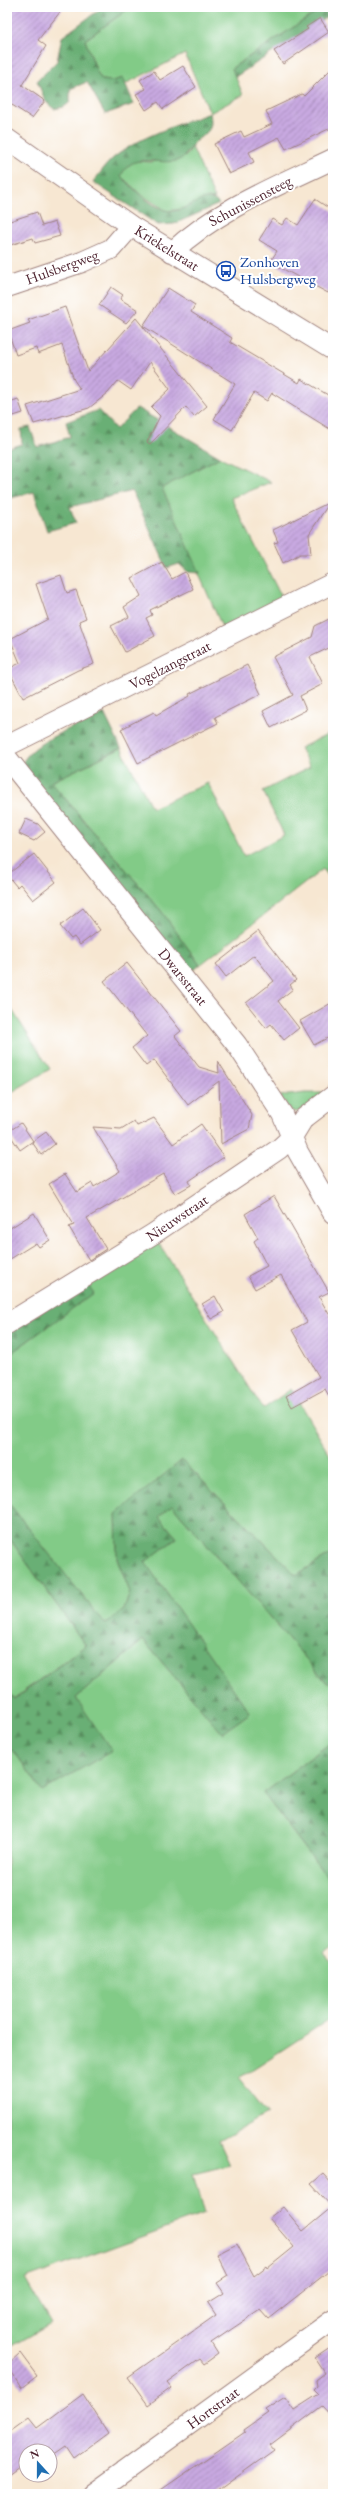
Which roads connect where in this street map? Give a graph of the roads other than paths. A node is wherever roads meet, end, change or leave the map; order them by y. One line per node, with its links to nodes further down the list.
1 (7, 138): 3 (street, Kriekelstraat)
2 (333, 158): 4 (street, Schunissensteeg)
3 (131, 226): 4 (street, Kriekelstraat); 5 (street, Hulsbergweg)
4 (172, 252): 6 (street, Kriekelstraat)
5 (7, 287)
6 (333, 350)
7 (333, 583): 8 (street, Vogelzangstraat)
8 (7, 746)
9 (7, 758): 11 (street, Dwarsstraat)
10 (333, 1096): 11 (street, Nieuwstraat)
11 (292, 1136): 12 (street, Dwarsstraat); 13 (street, Nieuwstraat)
12 (333, 1213)
13 (7, 1324)
14 (333, 2320): 15 (street, Hortstraat)
15 (92, 2494)

